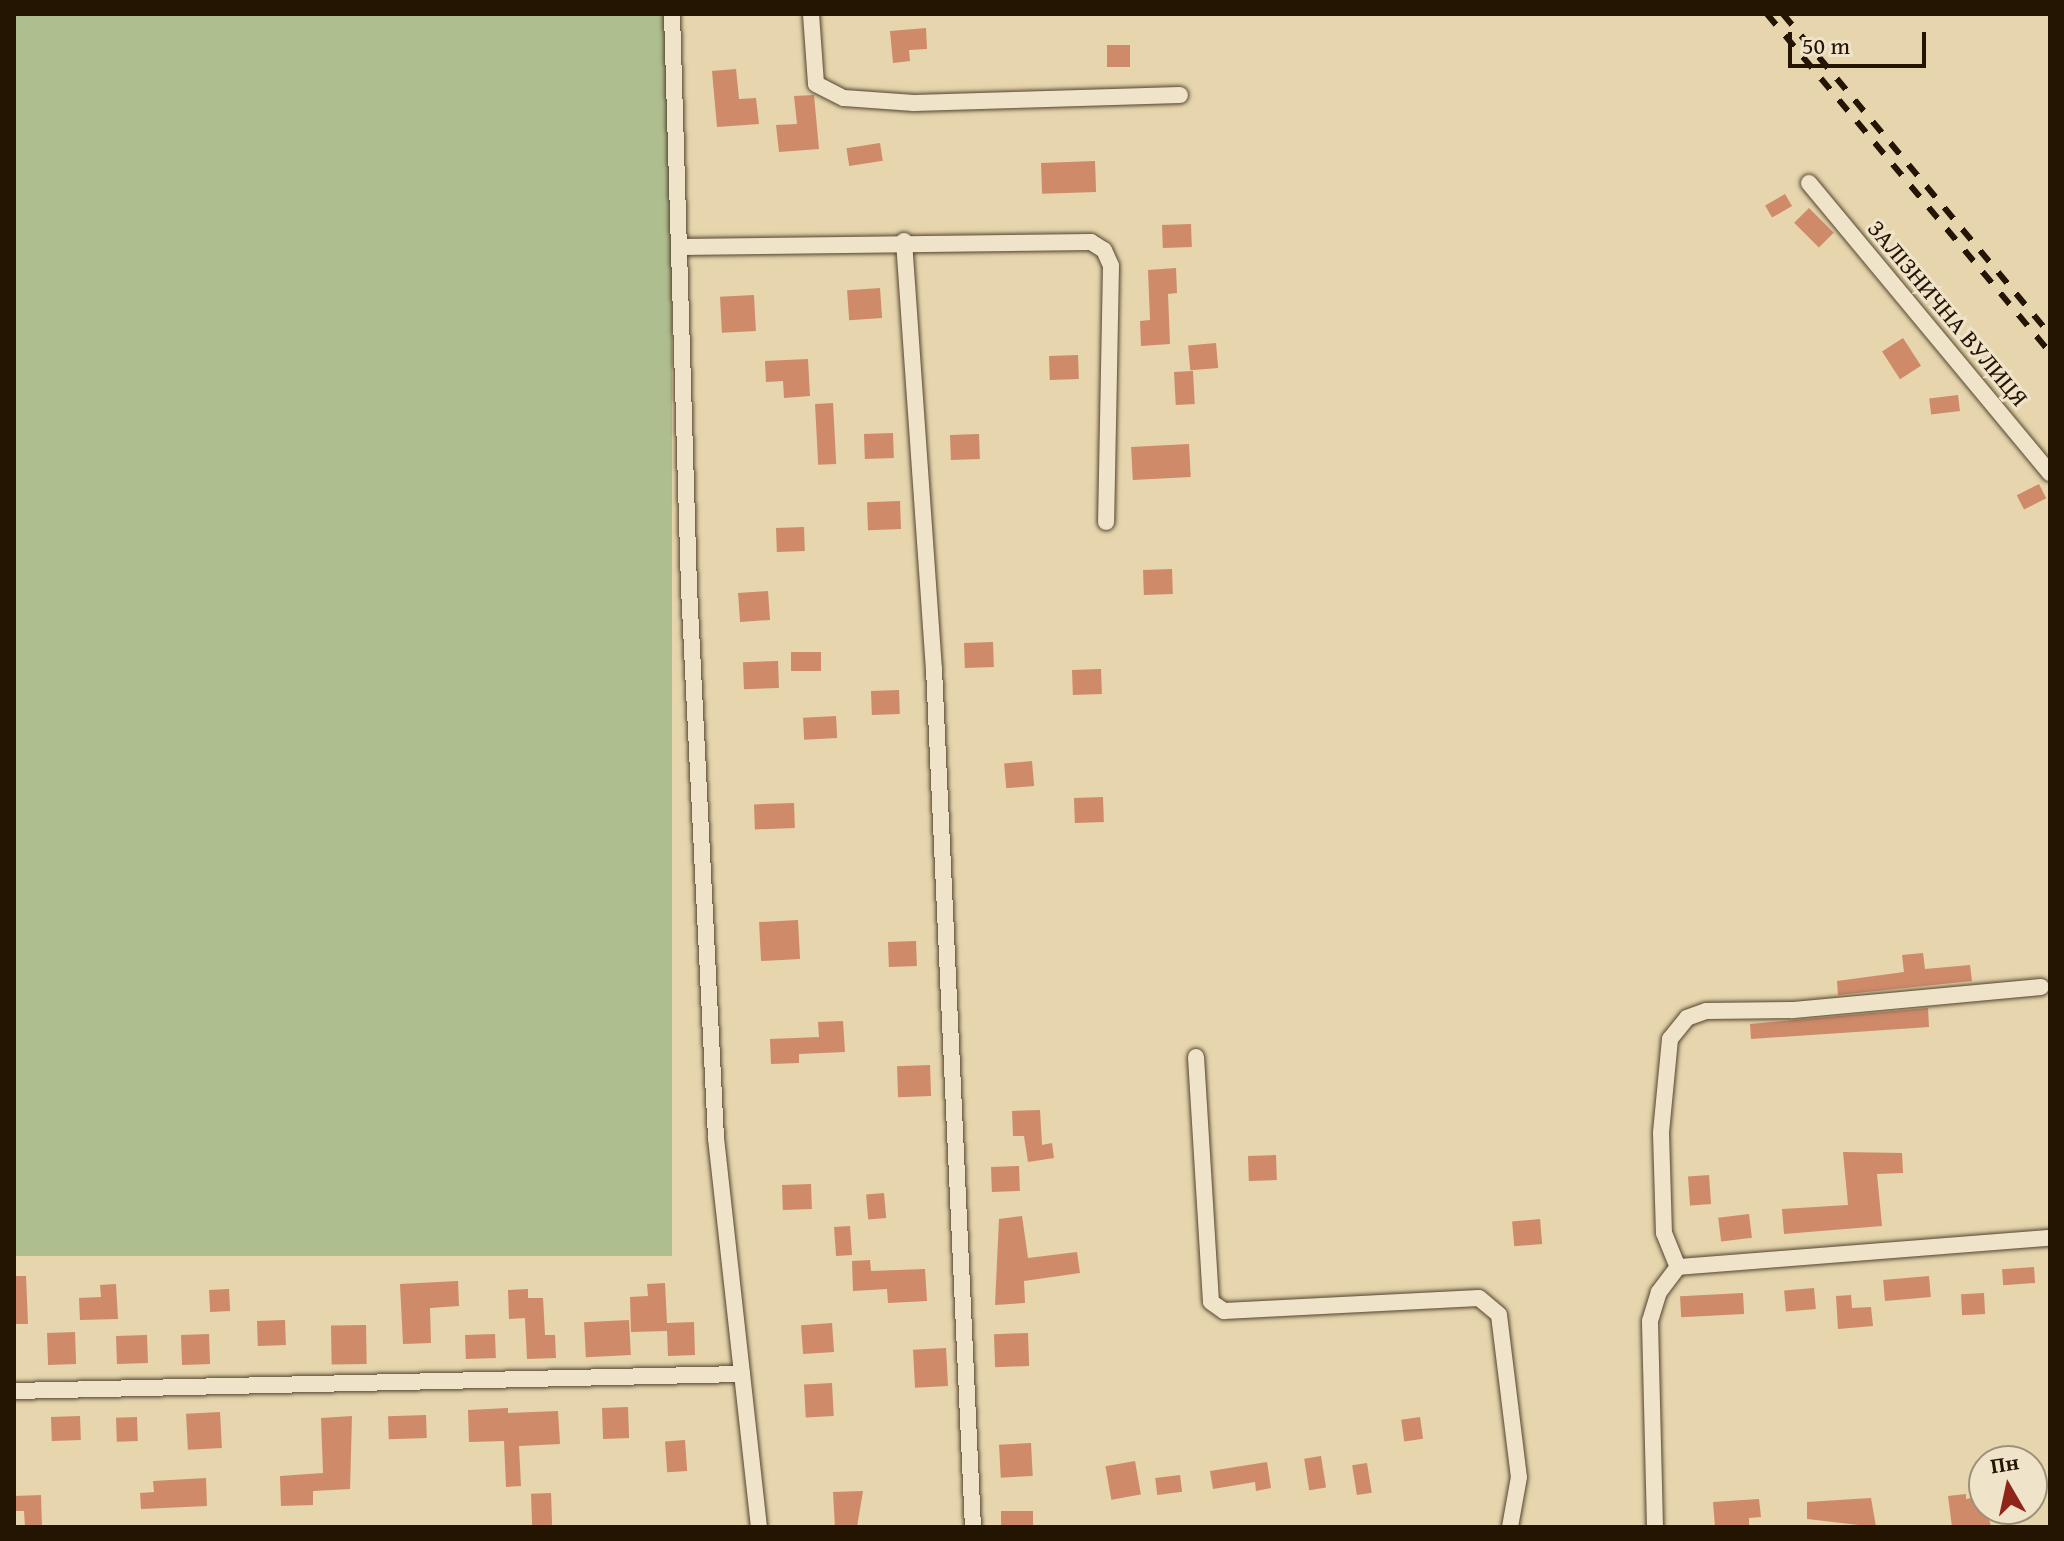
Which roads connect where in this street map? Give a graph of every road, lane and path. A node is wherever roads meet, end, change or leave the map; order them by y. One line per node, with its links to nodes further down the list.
1 (672, 14): 6 (street)
2 (811, 14): 3 (street)
3 (1180, 95)
4 (1809, 183): 7 (street, ЗАЛІЗНИЧНА ВУЛИЦЯ)
5 (904, 241): 6 (street); 8 (street); 16 (street)
6 (681, 247): 13 (street)
7 (2050, 473)
8 (1106, 522)
9 (2041, 987): 12 (street)
10 (1196, 1057): 17 (street)
11 (2050, 1238): 12 (street)
12 (1678, 1267): 18 (street)
13 (742, 1374): 14 (street); 15 (street)
14 (14, 1391)
15 (759, 1527)
16 (973, 1527)
17 (1510, 1527)
18 (1655, 1527)

